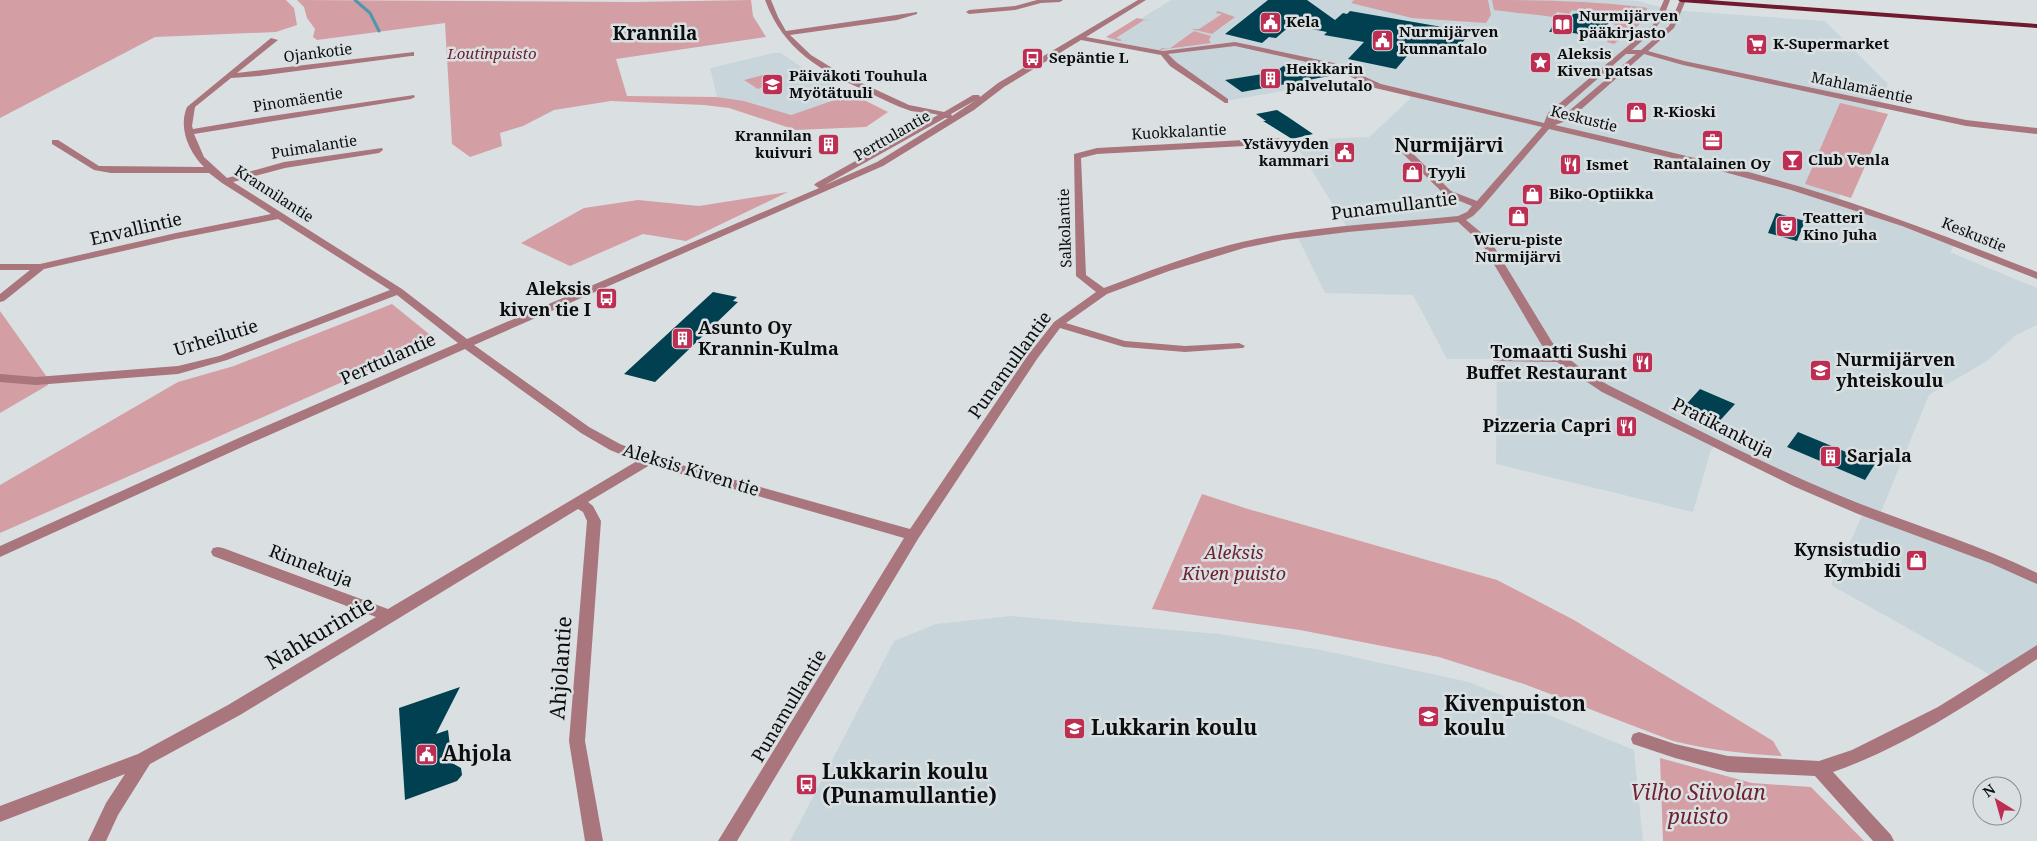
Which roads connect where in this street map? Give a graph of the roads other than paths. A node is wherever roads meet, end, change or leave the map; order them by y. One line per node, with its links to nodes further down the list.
1 (768, 0): 11 (street)
2 (1060, 0): 7 (street)
3 (1125, 0): 6 (street)
4 (1667, 0): 14 (street, Punamullantie)
5 (1682, 0): 10 (main road); 17 (street, Punamullantie)
6 (1141, 1): 12 (street, Perttulantie)
7 (1025, 2): 8 (street)
8 (969, 12)
9 (915, 13): 11 (street)
10 (2037, 26)
11 (785, 33): 22 (street)
12 (1082, 36): 15 (street, Keskustie); 19 (street, Perttulantie)
13 (274, 40): 18 (street, Krannilantie)
14 (1624, 52): 17 (street, Mahlamäentie); 27 (street, Punamullantie)
15 (1163, 53): 21 (street); 27 (street, Keskustie)
16 (411, 54): 18 (street, Ojankotie)
17 (1641, 54): 27 (street, Punamullantie); 28 (street, Mahlamäentie)
18 (229, 76): 29 (street, Krannilantie)
19 (1001, 85): 23 (street, Perttulantie); 24 (street, Perttulantie)
20 (411, 97): 29 (street, Pinomäentie)
21 (1225, 101)
22 (912, 109): 23 (street); 25 (street)
23 (943, 114): 24 (street); 25 (street, Perttulantie)
24 (956, 118): 26 (street, Perttulantie)
25 (932, 120): 26 (street); 37 (street, Perttulantie)
26 (944, 124): 37 (street, Perttulantie)
27 (1548, 125): 38 (street, Punamullantie); 43 (street, Keskustie)
28 (2037, 131)
29 (190, 132): 35 (street, Krannilantie)
30 (1279, 140): 34 (street, Kuokkalantie)
31 (55, 142): 35 (street)
32 (1401, 147): 38 (street)
33 (379, 150): 36 (street, Puimalantie)
34 (1080, 154): 45 (street, Salkolantie)
35 (211, 170): 36 (street, Krannilantie)
36 (225, 181): 39 (street, Krannilantie)
37 (792, 201): 48 (street, Perttulantie)
38 (1479, 205): 40 (street, Punamullantie)
39 (278, 216): 42 (street, Envallintie); 44 (street, Krannilantie)
40 (1460, 219): 45 (street, Punamullantie); 50 (street, Pratikankuja)
41 (0, 267): 42 (street, Envallintie)
42 (40, 267): 46 (street)
43 (2037, 276)
44 (398, 291): 48 (street, Krannilantie); 52 (street, Urheilutie)
45 (1103, 292): 47 (street, Punamullantie)
46 (0, 299)
47 (1058, 324): 49 (street); 55 (street, Punamullantie)
48 (466, 344): 53 (street, Aleksis Kiven tie); 56 (street, Perttulantie)
49 (1240, 346)
50 (1558, 358): 51 (street); 58 (street, Pratikankuja)
51 (1498, 359)
52 (0, 378)
53 (648, 460): 54 (street, Nahkurintie); 55 (street, Aleksis Kiven tie)
54 (579, 503): 59 (street, Nahkurintie); 66 (street, Ahjolantie)
55 (913, 535): 67 (street, Punamullantie)
56 (0, 552)
57 (218, 552): 59 (street, Rinnekuja)
58 (2037, 579)
59 (390, 616): 62 (street, Nahkurintie)
60 (2037, 651): 63 (street)
61 (1639, 739): 63 (street)
62 (144, 759): 64 (street, Nahkurintie); 65 (street)
63 (1819, 769): 68 (street)
64 (0, 814)
65 (97, 841)
66 (594, 841)
67 (727, 841)
68 (1885, 841)

